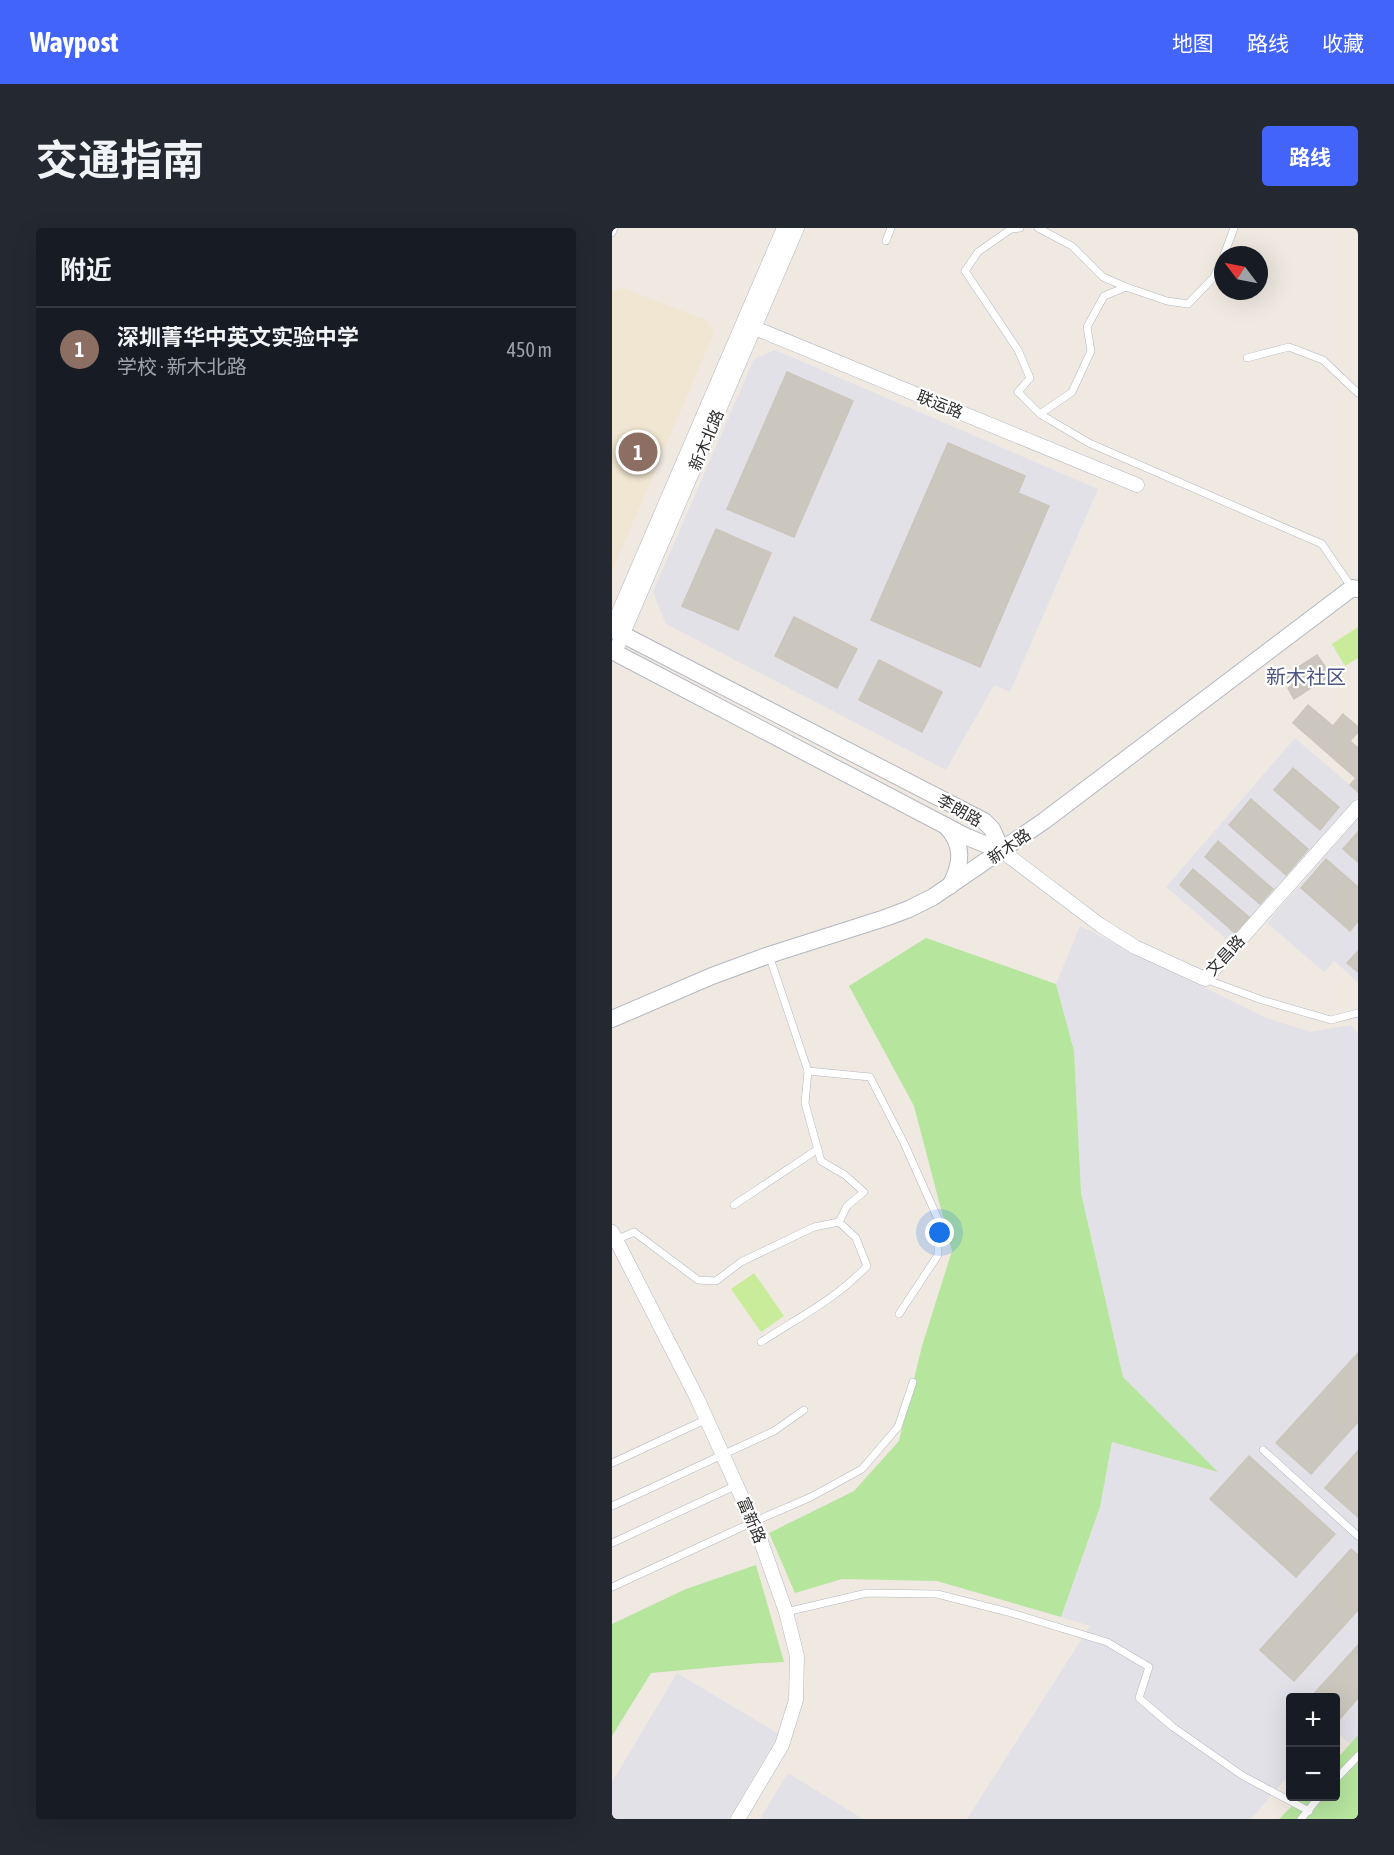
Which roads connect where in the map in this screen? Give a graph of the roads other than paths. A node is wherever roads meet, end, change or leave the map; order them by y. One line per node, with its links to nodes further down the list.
1 (614, 228): 8 (lane)
2 (784, 228): 13 (street, 新木北路)
3 (797, 228): 13 (street, 新木北路)
4 (891, 228): 9 (lane)
5 (1020, 228): 16 (lane)
6 (1038, 228): 12 (lane)
7 (1234, 228): 10 (lane)
8 (612, 233)
9 (886, 241)
10 (1228, 246)
11 (1214, 277): 12 (lane)
12 (1126, 287): 16 (lane)
13 (748, 326): 17 (street, 联运路); 19 (street, 新木北路)
14 (1247, 358): 15 (lane)
15 (1358, 393)
16 (1040, 414): 18 (lane)
17 (1137, 485)
18 (1356, 587): 23 (street, 新木路)
19 (615, 630): 20 (street, 新木北路); 23 (street, 李朗路)
20 (613, 652): 22 (street, 李朗路)
21 (1358, 807): 26 (street, 文昌路)
22 (945, 825): 23 (street, 李朗路); 24 (street)
23 (1002, 850): 24 (street, 新木路); 26 (street, 文昌路)
24 (950, 886): 25 (street, 新木路)
25 (769, 955): 28 (street, 新木路); 29 (lane)
26 (1205, 979): 27 (lane)
27 (1358, 1013)
28 (612, 1019)
29 (808, 1071): 30 (lane); 34 (lane)
30 (818, 1149): 31 (lane); 32 (lane)
31 (734, 1205)
32 (839, 1222): 33 (lane); 35 (lane)
33 (614, 1236): 38 (street, 富新路)
34 (899, 1314)
35 (761, 1342)
36 (913, 1382): 44 (lane)
37 (804, 1410): 40 (lane)
38 (707, 1419): 40 (street, 富新路); 41 (lane)
39 (1263, 1450): 45 (lane)
40 (723, 1455): 42 (street, 富新路); 43 (lane)
41 (612, 1463)
42 (737, 1485): 44 (street, 富新路); 46 (lane)
43 (612, 1506)
44 (753, 1521): 47 (lane); 48 (street, 富新路)
45 (1358, 1536)
46 (612, 1543)
47 (612, 1587)
48 (786, 1612): 52 (lane); 53 (street, 富新路)
49 (1358, 1756): 50 (lane)
50 (1340, 1774)
51 (1317, 1801): 52 (lane)
52 (1309, 1811): 54 (lane)
53 (738, 1819)
54 (1301, 1819)

